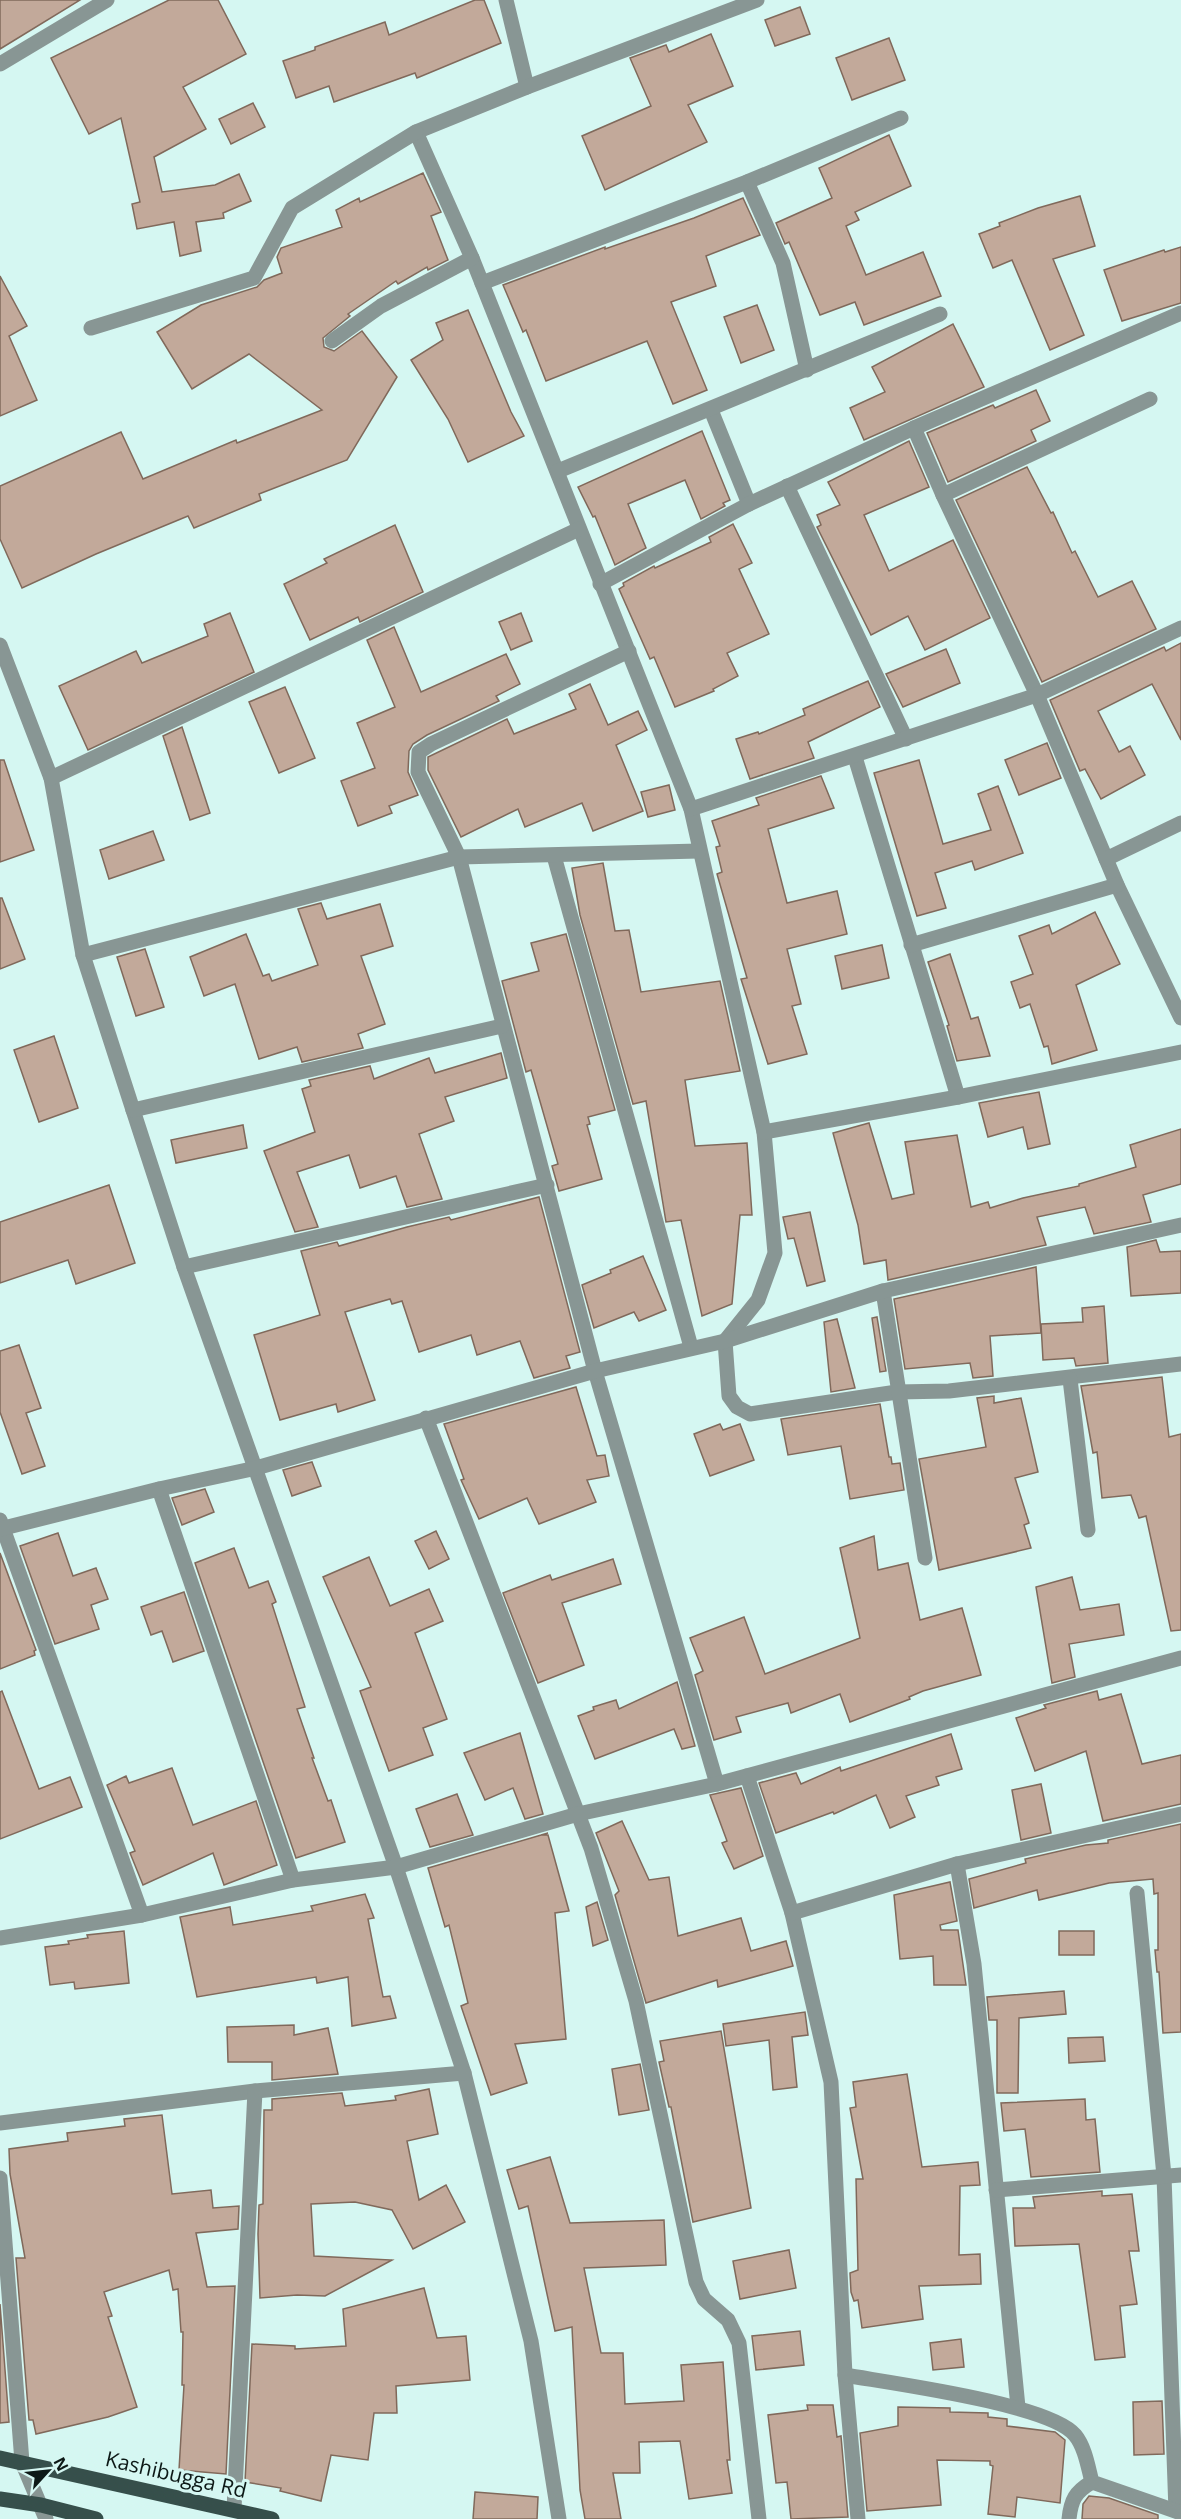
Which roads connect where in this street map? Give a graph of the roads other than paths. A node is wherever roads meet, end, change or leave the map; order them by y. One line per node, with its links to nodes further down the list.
1 (107, 0): 4 (street)
2 (506, 0): 5 (street)
3 (757, 0): 5 (street)
4 (0, 64)
5 (527, 87): 7 (street)
6 (901, 118): 8 (street)
7 (416, 132): 9 (street); 13 (street)
8 (747, 182): 10 (street); 15 (street)
9 (472, 258): 10 (street); 14 (street)
10 (482, 283): 19 (street)
11 (1181, 313): 18 (street)
12 (940, 314): 15 (street)
13 (91, 328)
14 (332, 341)
15 (807, 370): 17 (street)
16 (1150, 399): 21 (street)
17 (711, 410): 19 (street); 22 (street)
18 (914, 428): 20 (street); 21 (street)
19 (558, 471): 23 (street)
20 (787, 486): 22 (street); 29 (street)
21 (943, 495): 28 (street)
22 (749, 504): 24 (street)
23 (579, 529): 24 (street); 31 (street)
24 (600, 584): 27 (street)
25 (1181, 628): 28 (street)
26 (0, 645): 31 (street)
27 (629, 651): 32 (street); 36 (street)
28 (1037, 695): 29 (street); 37 (street)
29 (906, 739): 30 (street)
30 (855, 757): 32 (street); 39 (street)
31 (51, 778): 40 (street)
32 (691, 809): 34 (street)
33 (1181, 823): 37 (street)
34 (699, 851): 35 (street); 46 (street)
35 (554, 856): 36 (street); 52 (street)
36 (459, 857): 40 (street); 42 (street)
37 (1106, 859): 38 (street)
38 (1117, 885): 39 (street); 41 (street)
39 (911, 945): 44 (street)
40 (83, 955): 45 (street)
41 (1181, 1018)
42 (502, 1026): 45 (street); 47 (street)
43 (1181, 1052): 44 (street)
44 (958, 1097): 46 (street)
45 (133, 1110): 49 (street)
46 (764, 1132): 51 (street)
47 (547, 1185): 49 (street); 54 (street)
48 (1181, 1225): 50 (street)
49 (184, 1267): 58 (street)
50 (883, 1291): 51 (street); 56 (street)
51 (725, 1341): 52 (street); 56 (street)
52 (691, 1347): 54 (street)
53 (1181, 1364): 55 (street)
54 (595, 1371): 57 (street); 65 (street)
55 (1070, 1379): 56 (street); 61 (street)
56 (897, 1392): 62 (street)
57 (426, 1418): 58 (street); 66 (street)
58 (256, 1468): 59 (street); 69 (street)
59 (159, 1489): 60 (street); 70 (street)
60 (1, 1526): 73 (street)
61 (1088, 1530)
62 (925, 1558)
63 (1181, 1658): 64 (street)
64 (747, 1776): 65 (street); 72 (street)
65 (717, 1784): 66 (street)
66 (578, 1814): 69 (street); 94 (street)
67 (1181, 1814): 68 (street)
68 (957, 1864): 72 (street); 81 (street)
69 (396, 1867): 70 (street); 75 (street)
70 (293, 1880): 73 (street)
71 (1137, 1893): 79 (street)
72 (792, 1913): 82 (street)
73 (142, 1914): 74 (street)
74 (0, 1938)
75 (464, 2073): 76 (street); 93 (street)
76 (255, 2091): 77 (street); 88 (street)
77 (0, 2123)
78 (1181, 2175): 79 (street)
79 (1164, 2176): 81 (street); 90 (street)
80 (0, 2178): 85 (street)
81 (996, 2190): 83 (street)
82 (845, 2375): 83 (street); 95 (street)
83 (1018, 2407): 86 (street)
84 (0, 2458): 85 (main road, Kashibugga Rd)
85 (22, 2462): 88 (main road, Kashibugga Rd); 89 (street)
86 (1092, 2482): 90 (street); 96 (street)
87 (0, 2499): 89 (main road)
88 (234, 2509): 92 (main road, Kashibugga Rd)
89 (44, 2512): 91 (main road)
90 (1179, 2512)
91 (96, 2519)
92 (272, 2519)
93 (558, 2519)
94 (759, 2519)
95 (858, 2519)
96 (1069, 2519)

